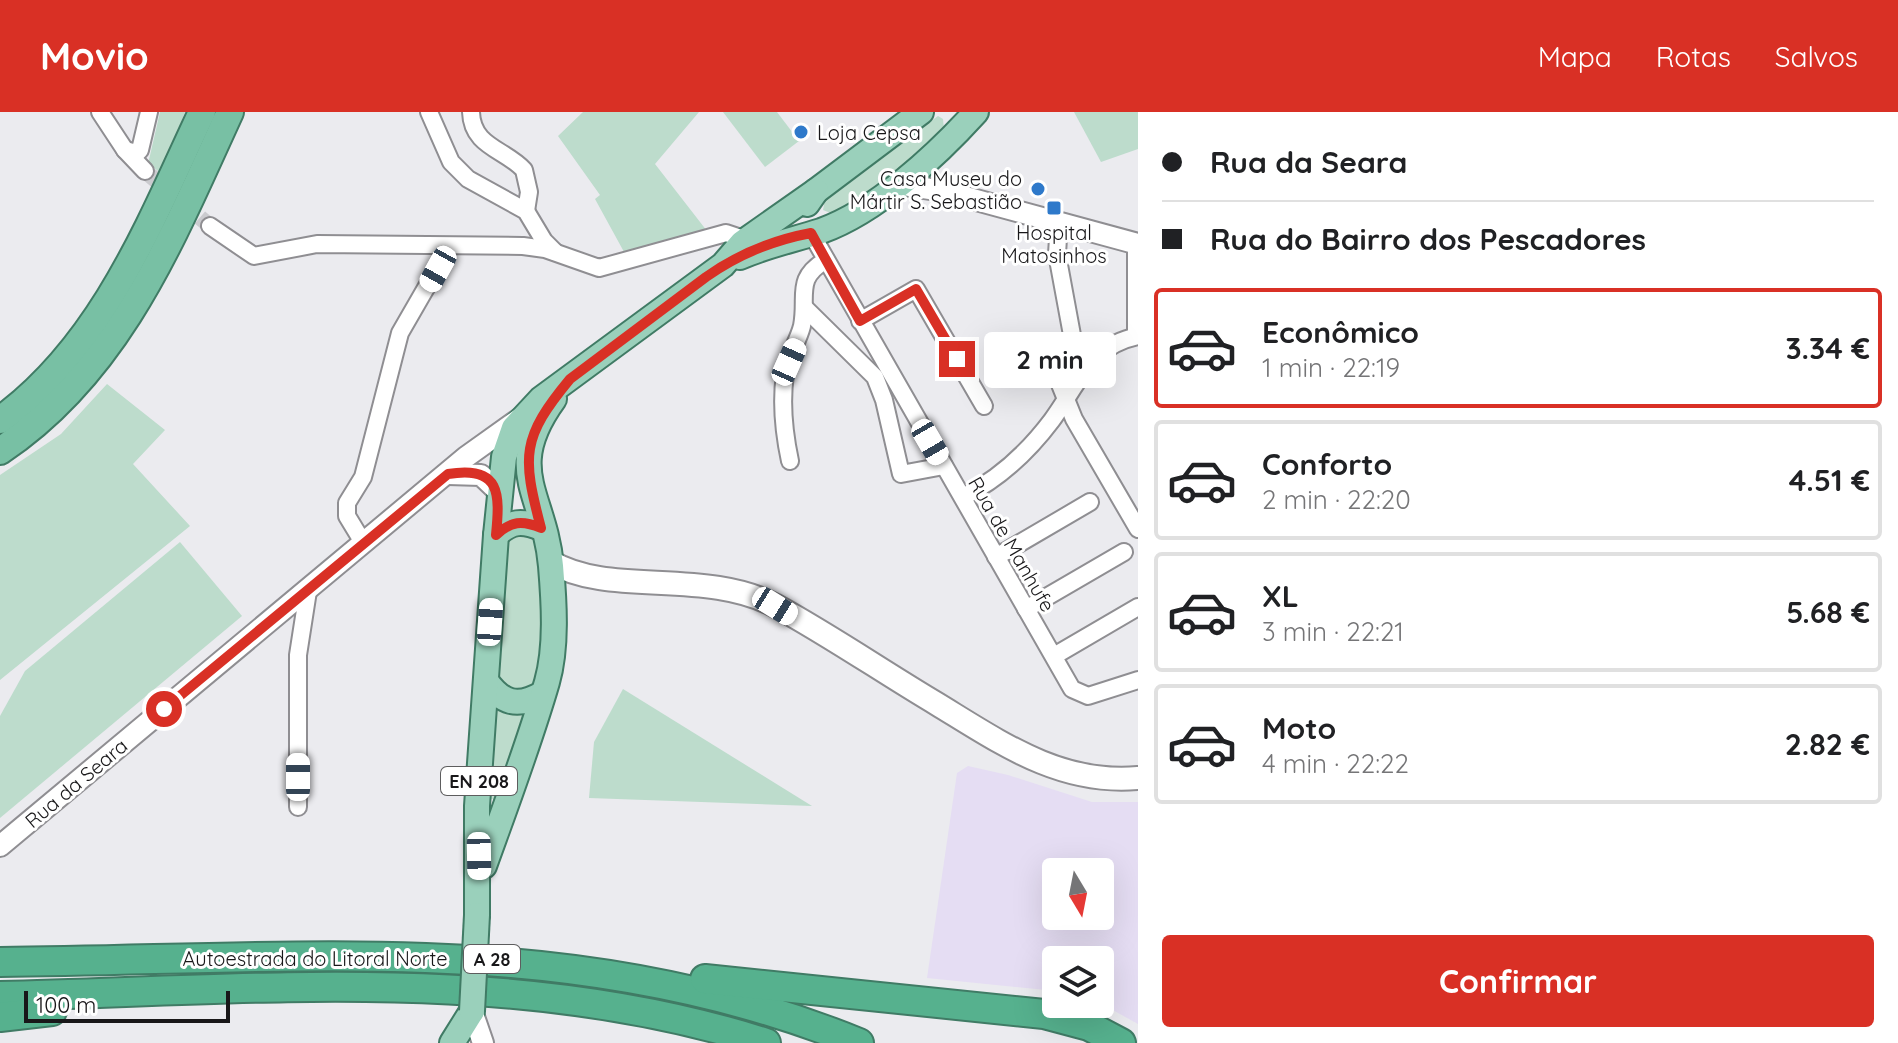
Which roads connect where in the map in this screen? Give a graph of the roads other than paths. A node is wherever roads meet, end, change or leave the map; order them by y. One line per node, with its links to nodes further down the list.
1 (100, 112): 10 (street)
2 (149, 112): 10 (street)
3 (202, 112): 33 (highway)
4 (230, 112): 34 (highway)
5 (429, 112): 16 (street)
6 (471, 112): 16 (street)
7 (921, 112): 14 (main road)
8 (976, 112): 9 (main road)
9 (955, 124): 11 (main road)
10 (125, 150): 12 (street)
11 (928, 160): 13 (main road); 15 (street)
12 (145, 171)
13 (897, 184): 15 (street); 19 (main road)
14 (816, 191): 19 (main road); 20 (main road, EN 208)
15 (943, 191): 17 (street)
16 (526, 211): 23 (street)
17 (1059, 222): 21 (street); 30 (street)
18 (210, 226): 22 (street)
19 (811, 233): 24 (street, Rua de Manhufe); 25 (main road, EN 208)
20 (742, 243): 23 (street); 25 (main road, EN 208)
21 (1137, 244): 28 (street)
22 (449, 248): 23 (street); 47 (street)
23 (560, 254)
24 (826, 260): 26 (street); 27 (street, Rua de Manhufe)
25 (723, 265): 29 (main road, EN 208)
26 (804, 307): 37 (street); 38 (street)
27 (860, 321): 31 (street); 38 (street, Rua de Manhufe)
28 (1137, 336): 30 (street)
29 (570, 379): 32 (main road); 40 (main road, EN 208)
30 (1065, 401): 42 (street); 45 (street)
31 (984, 406)
32 (522, 416): 35 (street, Rua da Seara); 36 (main road, EN 208)
33 (0, 420)
34 (0, 451)
35 (466, 457): 36 (street); 39 (street, Rua da Seara)
36 (504, 457): 40 (main road); 41 (main road, EN 208)
37 (790, 461)
38 (944, 466): 42 (street, Rua de Manhufe)
39 (448, 474): 41 (street); 47 (street, Rua da Seara)
40 (529, 480): 44 (main road, EN 208)
41 (500, 493): 46 (main road, EN 208)
42 (963, 497): 49 (street, Rua de Manhufe)
43 (1090, 502): 49 (street)
44 (541, 528): 46 (main road); 50 (main road, EN 208)
45 (1138, 529)
46 (496, 535): 58 (main road, EN 208)
47 (364, 544): 52 (street, Rua da Seara)
48 (1124, 552): 55 (street)
49 (996, 557): 55 (street, Rua de Manhufe)
50 (551, 562): 51 (main road); 54 (main road, EN 208)
51 (600, 577): 54 (main road); 60 (main road)
52 (308, 591): 61 (street); 62 (street, Rua da Seara)
53 (1138, 607): 56 (street)
54 (553, 608): 59 (main road, EN 208)
55 (1026, 609): 56 (street, Rua de Manhufe)
56 (1054, 656): 57 (street, Rua de Manhufe)
57 (1138, 680)
58 (486, 681): 59 (main road); 63 (main road, EN 208)
59 (542, 694): 63 (main road, EN 208)
60 (1138, 778)
61 (298, 807)
62 (0, 846)
63 (479, 882): 68 (main road, bridge)
64 (0, 962): 65 (highway, Autoestrada do Litoral Norte / A 28)
65 (640, 979): 74 (highway, Autoestrada do Litoral Norte / A 28); 75 (highway)
66 (324, 988): 67 (highway, Autoestrada do Litoral Norte / A 28); 69 (highway); 73 (highway, Autoestrada do Litoral Norte / A 28)
67 (0, 996)
68 (472, 1011): 70 (main road); 71 (main road); 72 (street)
69 (0, 1017)
70 (452, 1043)
71 (472, 1043)
72 (483, 1043)
73 (766, 1043)
74 (859, 1043)
75 (1121, 1043)

